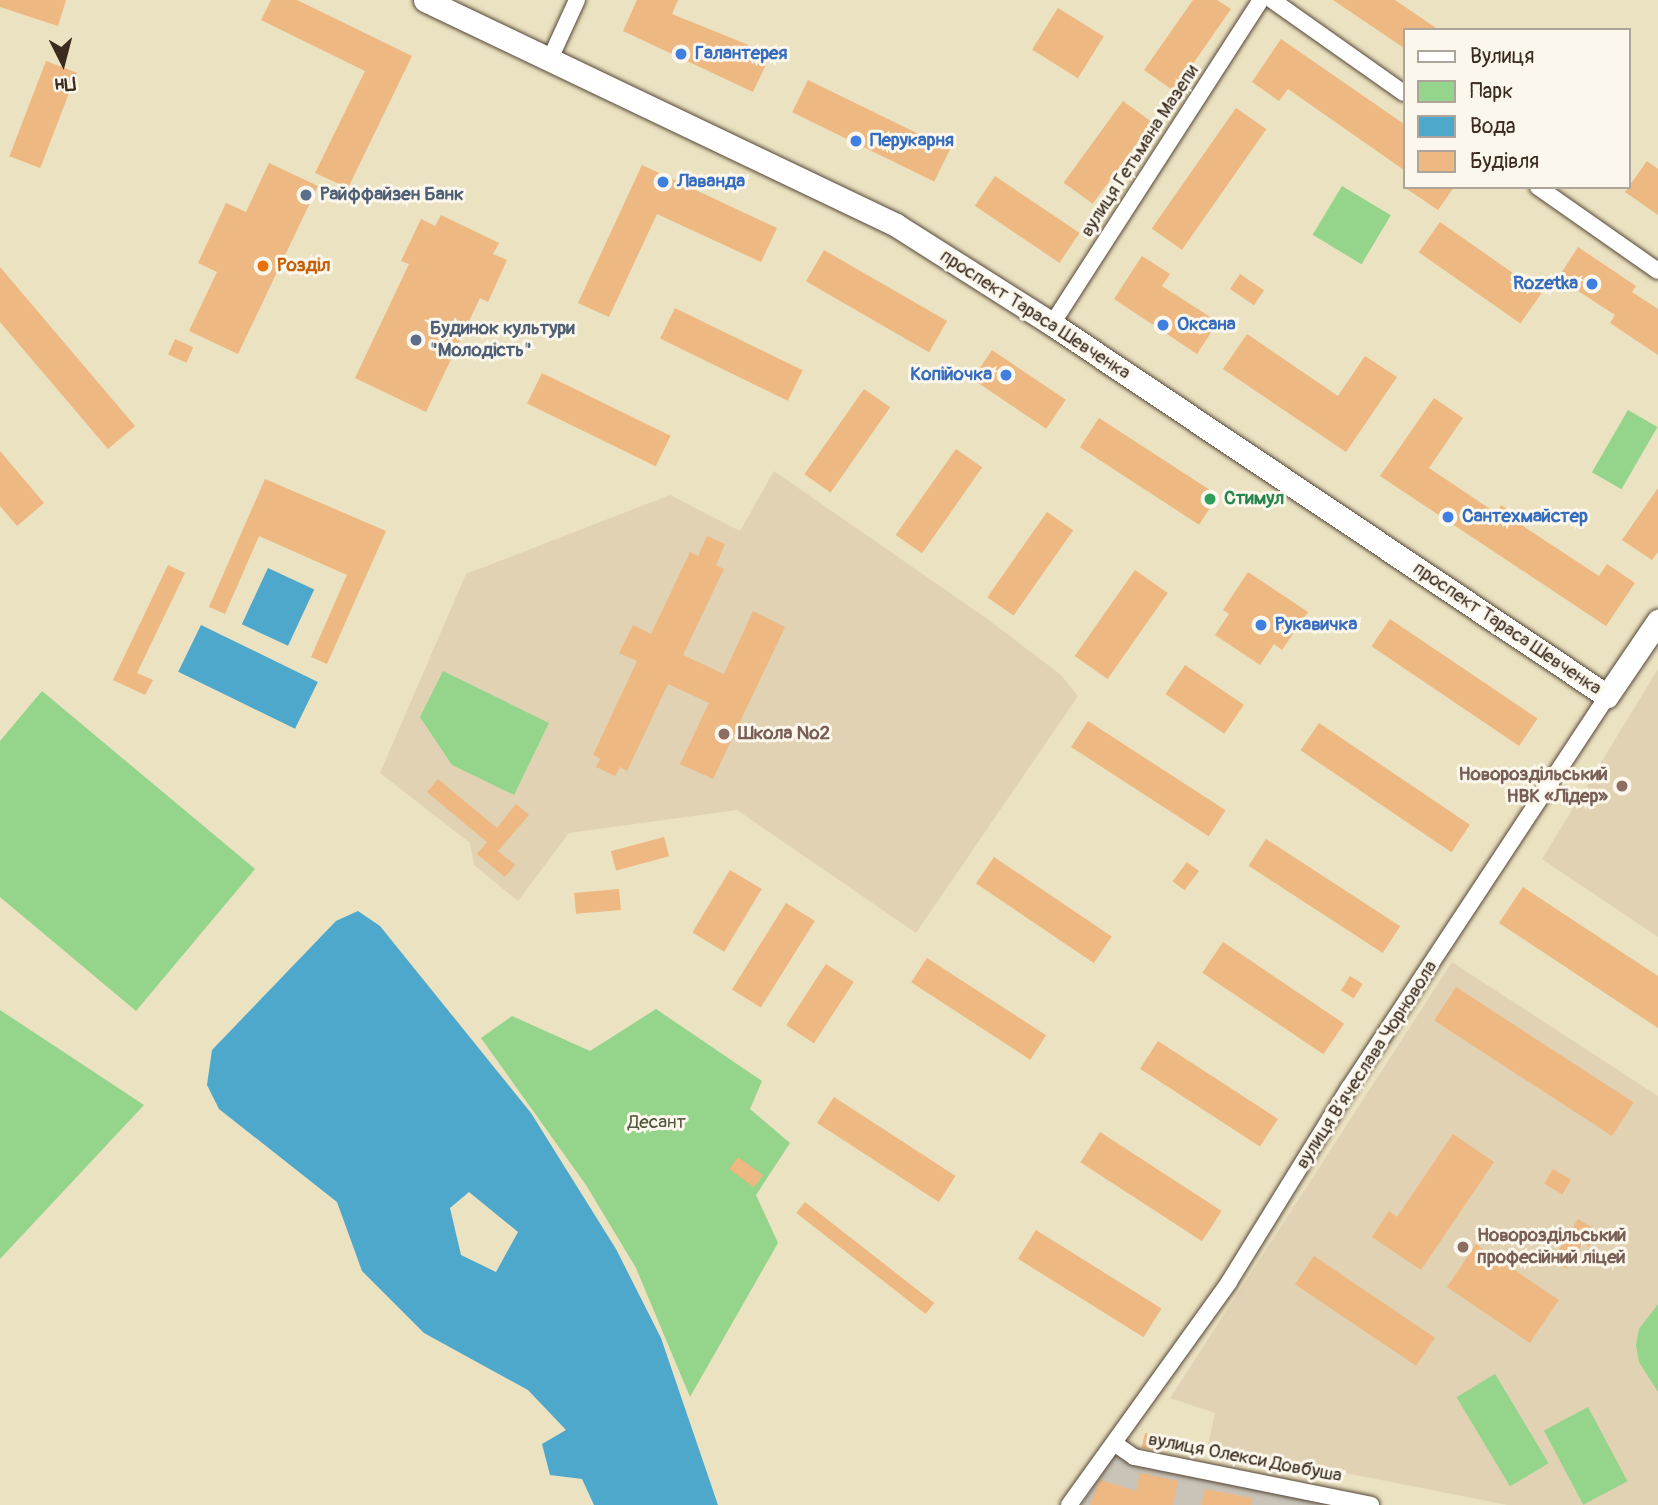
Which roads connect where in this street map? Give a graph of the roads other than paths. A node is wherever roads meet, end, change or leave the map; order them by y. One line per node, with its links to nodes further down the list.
1 (425, 0): 5 (street, проспект Тараса Шевченка)
2 (577, 0): 5 (street)
3 (1261, 0): 9 (street, вулиця Гетьмана Мазепи)
4 (1272, 0): 6 (street)
5 (550, 59): 9 (street, проспект Тараса Шевченка)
6 (1402, 92)
7 (1541, 189): 8 (street)
8 (1658, 271)
9 (1052, 324): 11 (street, проспект Тараса Шевченка)
10 (1658, 621): 11 (street, вулиця Вʼячеслава Чорновола)
11 (1607, 696): 12 (street, вулиця Вʼячеслава Чорновола)
12 (1114, 1443): 13 (street, вулиця Вʼячеслава Чорновола); 14 (street, вулиця Олекси Довбуша)
13 (1069, 1505)
14 (1371, 1505)

